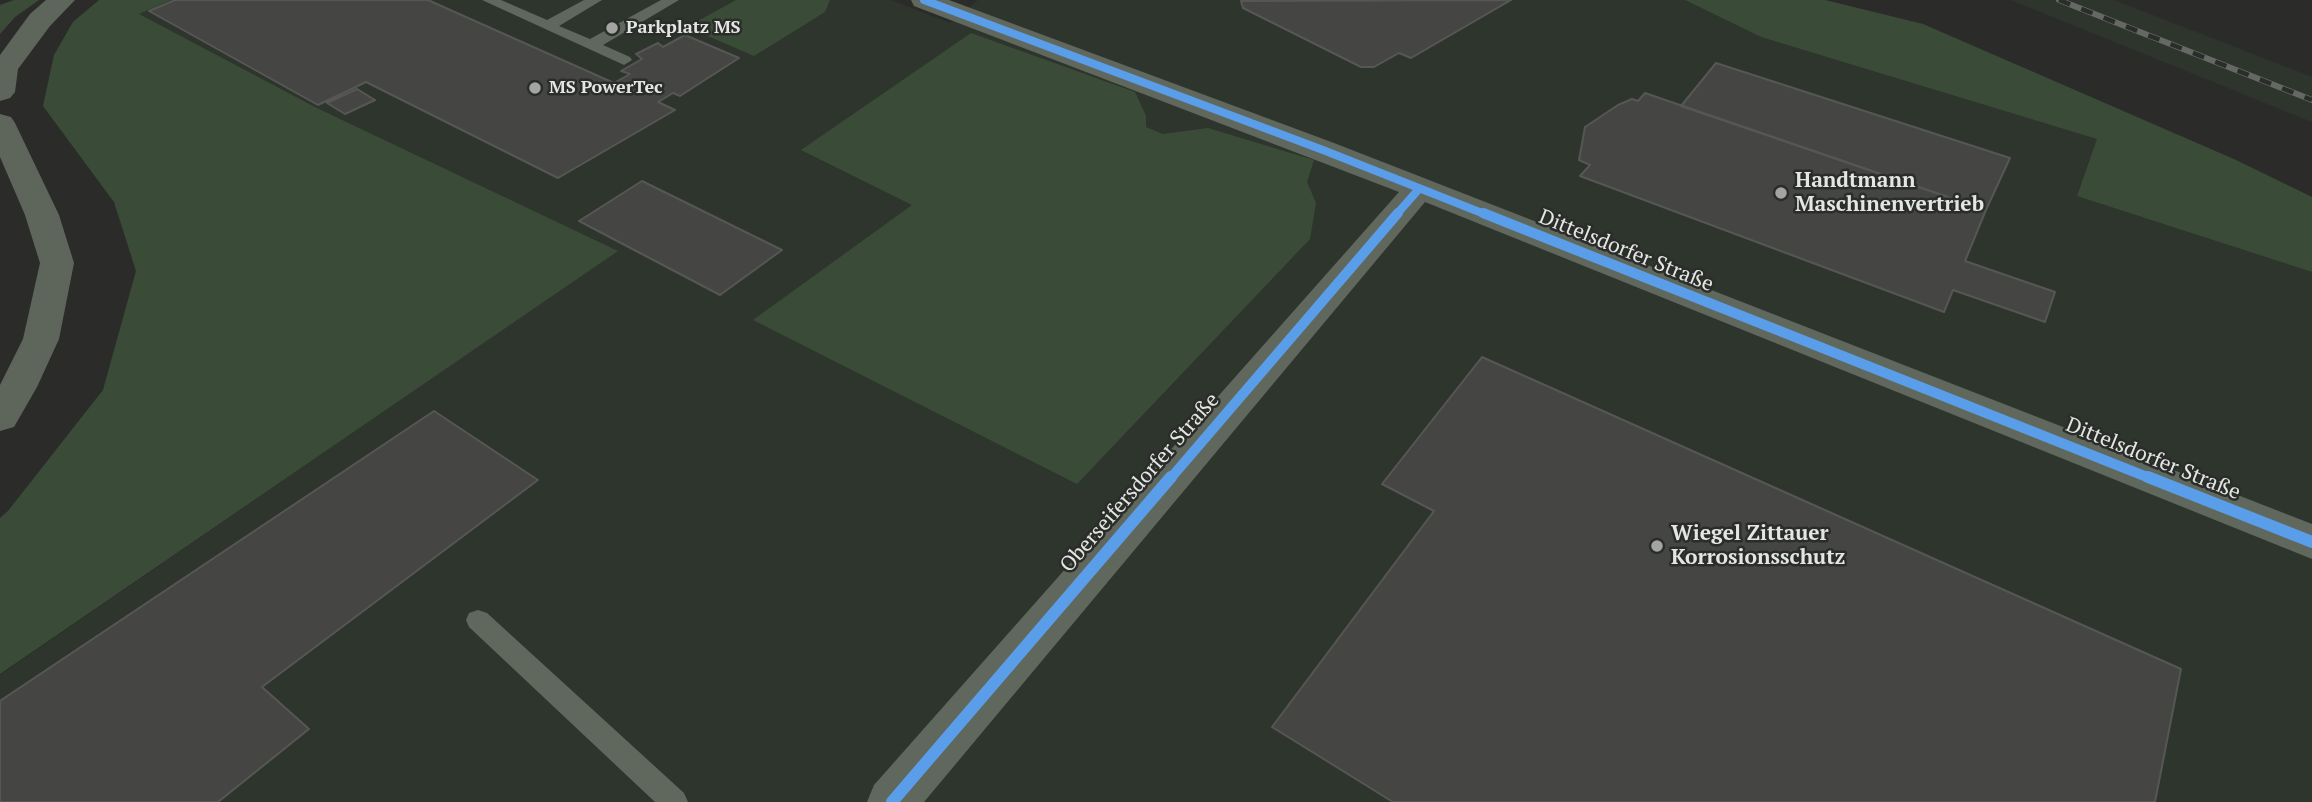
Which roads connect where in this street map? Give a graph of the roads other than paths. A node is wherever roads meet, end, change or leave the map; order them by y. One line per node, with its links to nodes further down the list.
1 (62, 0): 9 (highway)
2 (595, 0): 6 (lane)
3 (672, 0): 7 (lane)
4 (924, 0): 11 (street, Dittelsdorfer Straße)
5 (499, 1): 6 (lane)
6 (547, 26): 7 (lane)
7 (592, 45): 8 (lane)
8 (624, 60)
9 (0, 92)
10 (0, 123): 13 (highway)
11 (1418, 190): 15 (street, Dittelsdorfer Straße); 18 (street, Oberseifersdorfer Straße)
12 (0, 192): 13 (highway)
13 (42, 215): 14 (highway)
14 (0, 416)
15 (2312, 542)
16 (478, 620): 17 (lane)
17 (674, 802)
18 (892, 802)

